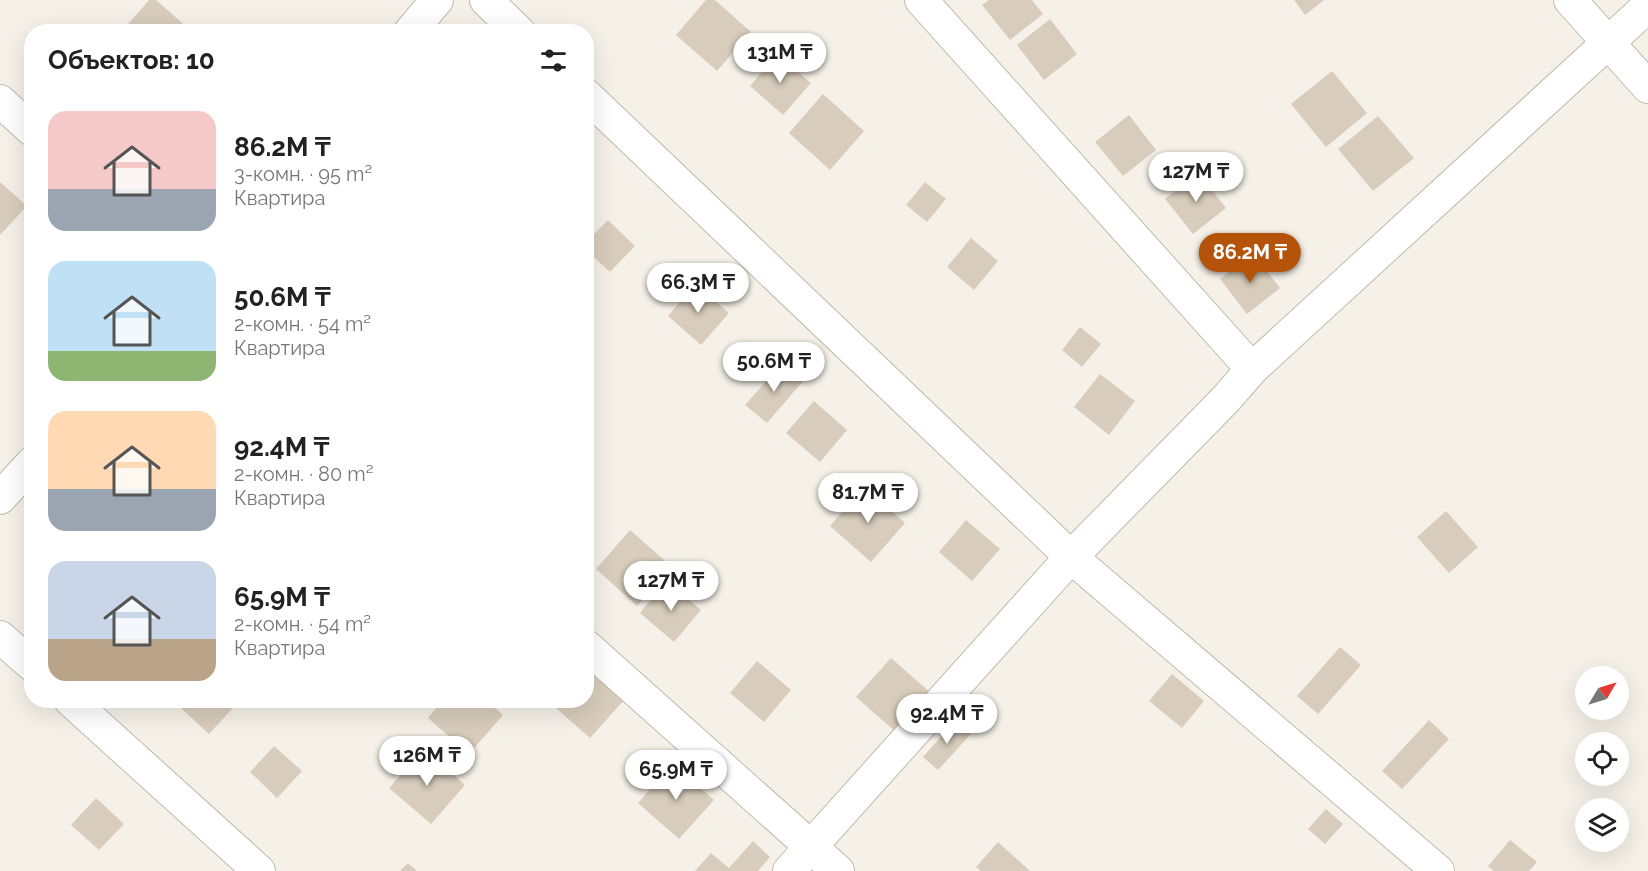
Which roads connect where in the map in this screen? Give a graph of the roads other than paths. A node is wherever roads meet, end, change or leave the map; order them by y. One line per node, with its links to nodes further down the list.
1 (437, 0): 6 (street)
2 (486, 0): 7 (street)
3 (921, 0): 13 (street)
4 (1570, 0): 8 (street)
5 (1648, 6): 8 (street)
6 (417, 24)
7 (511, 24)
8 (1608, 42): 9 (street); 13 (street)
9 (1648, 87)
10 (0, 101): 12 (street)
11 (594, 103): 16 (street)
12 (24, 123)
13 (1252, 369): 16 (street)
14 (24, 472): 15 (street)
15 (0, 498)
16 (1071, 556): 21 (street); 25 (street)
17 (0, 637): 19 (street)
18 (594, 653): 21 (street)
19 (24, 658)
20 (79, 708): 22 (street)
21 (810, 846): 23 (street); 24 (street)
22 (259, 871)
23 (789, 871)
24 (837, 871)
25 (1438, 871)

